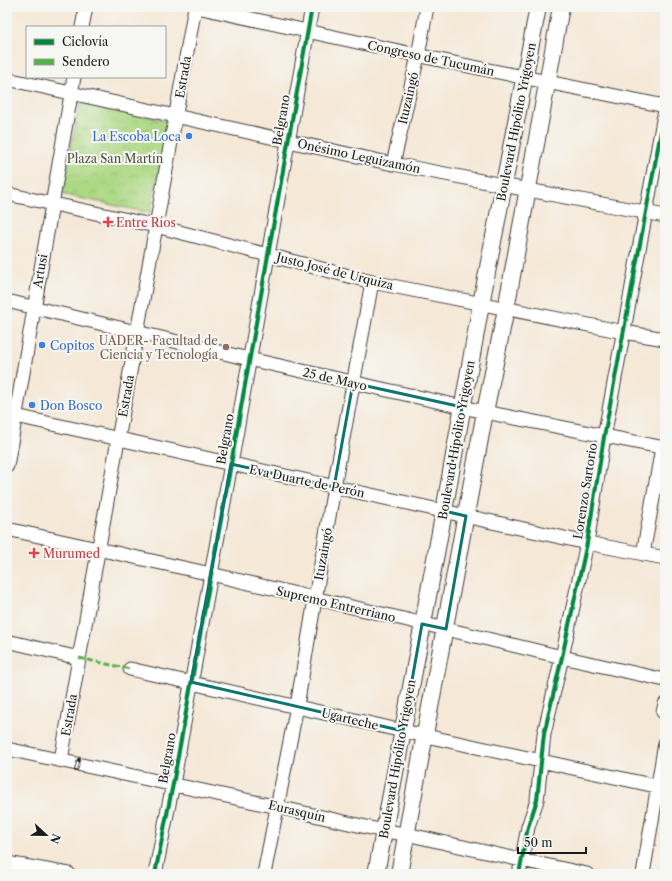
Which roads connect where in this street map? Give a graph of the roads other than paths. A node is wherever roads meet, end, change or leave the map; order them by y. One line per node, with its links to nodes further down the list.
1 (86, 7): 7 (street)
2 (196, 7): 8 (street, Congreso de Tucumán); 17 (street, Estrada)
3 (312, 7): 8 (street, Belgrano)
4 (427, 7): 9 (street, Ituzaingó)
5 (538, 7): 10 (main road, Boulevard Hipólito Yrigoyen)
6 (561, 7): 13 (main road, Boulevard Hipólito Yrigoyen)
7 (82, 26)
8 (308, 31): 9 (street, Congreso de Tucumán); 18 (street, Belgrano)
9 (418, 56): 10 (street, Congreso de Tucumán); 19 (street, Ituzaingó)
10 (525, 77): 13 (street, Congreso de Tucumán); 20 (main road, Boulevard Hipólito Yrigoyen)
11 (74, 78): 14 (street, Artusi)
12 (7, 79): 14 (street, Onésimo Leguizamón)
13 (547, 82): 15 (street, Congreso de Tucumán); 21 (main road, Boulevard Hipólito Yrigoyen)
14 (71, 93): 17 (street, Onésimo Leguizamón); 23 (street, Artusi)
15 (665, 106)
16 (665, 110): 24 (street, Lorenzo Sartorio)
17 (176, 116): 18 (street, Onésimo Leguizamón); 26 (street, Estrada)
18 (288, 141): 19 (street, Onésimo Leguizamón); 27 (street, Belgrano)
19 (393, 164): 20 (street, Onésimo Leguizamón)
20 (504, 186): 21 (street, Onésimo Leguizamón); 30 (main road, Boulevard Hipólito Yrigoyen)
21 (527, 190): 24 (street, Onésimo Leguizamón); 32 (main road, Boulevard Hipólito Yrigoyen)
22 (7, 194): 23 (street, Justo José de Urquiza)
23 (52, 204): 26 (street, Justo José de Urquiza); 31 (street, Artusi)
24 (646, 213): 25 (street, Onésimo Leguizamón); 34 (street, Lorenzo Sartorio)
25 (665, 216)
26 (156, 226): 27 (street, Justo José de Urquiza); 33 (street, Estrada)
27 (267, 254): 28 (street, Justo José de Urquiza); 36 (street, Belgrano)
28 (372, 282): 30 (street, Justo José de Urquiza); 37 (street, Ituzaingó)
29 (7, 301): 31 (street, 25 de Mayo)
30 (481, 304): 32 (street, Justo José de Urquiza); 38 (main road, Boulevard Hipólito Yrigoyen)
31 (34, 307): 33 (street, 25 de Mayo); 40 (street, Artusi)
32 (506, 309): 34 (street, Justo José de Urquiza); 39 (main road, Boulevard Hipólito Yrigoyen)
33 (137, 332): 36 (street, 25 de Mayo); 42 (street, Estrada)
34 (624, 332): 35 (street, Justo José de Urquiza); 41 (street, Lorenzo Sartorio)
35 (665, 339)
36 (249, 359): 37 (street, 25 de Mayo); 44 (street, Belgrano)
37 (353, 383): 38 (street, 25 de Mayo); 46 (street, Ituzaingó)
38 (462, 407): 39 (street, 25 de Mayo); 47 (main road, Boulevard Hipólito Yrigoyen)
39 (485, 412): 41 (street, 25 de Mayo); 48 (main road, Boulevard Hipólito Yrigoyen)
40 (11, 415): 42 (street, Eva Duarte de Perón); 45 (street, Artusi)
41 (604, 437): 43 (street, 25 de Mayo); 50 (street, Lorenzo Sartorio)
42 (118, 439): 44 (street, Eva Duarte de Perón); 51 (street, Estrada)
43 (664, 448): 52 (street)
44 (231, 464): 46 (street, Eva Duarte de Perón); 54 (street, Belgrano)
45 (7, 466)
46 (334, 487): 47 (street, Eva Duarte de Perón); 55 (street, Ituzaingó)
47 (444, 511): 48 (street, Eva Duarte de Perón); 56 (main road, Boulevard Hipólito Yrigoyen)
48 (466, 516): 50 (street, Eva Duarte de Perón); 57 (main road, Boulevard Hipólito Yrigoyen)
49 (7, 529): 51 (street, Supremo Entrerriano)
50 (587, 543): 52 (street, Eva Duarte de Perón); 59 (street, Lorenzo Sartorio)
51 (98, 550): 54 (street, Supremo Entrerriano); 60 (street, Estrada)
52 (643, 554): 53 (street, Eva Duarte de Perón)
53 (665, 558)
54 (211, 574): 55 (street, Supremo Entrerriano); 63 (street, Belgrano)
55 (315, 598): 56 (street, Supremo Entrerriano); 64 (street, Ituzaingó)
56 (422, 624): 57 (street, Supremo Entrerriano); 65 (main road, Boulevard Hipólito Yrigoyen)
57 (446, 629): 59 (street, Supremo Entrerriano); 66 (main road, Boulevard Hipólito Yrigoyen)
58 (7, 641): 60 (street)
59 (562, 657): 62 (street, Supremo Entrerriano); 70 (street, Lorenzo Sartorio)
60 (79, 658): 69 (street, Estrada)
61 (130, 669): 63 (street, Ugarteche)
62 (665, 680)
63 (191, 682): 64 (street, Ugarteche); 71 (street, Belgrano)
64 (297, 706): 65 (street, Ugarteche); 73 (street, Ituzaingó)
65 (403, 731): 66 (street, Ugarteche); 74 (main road, Boulevard Hipólito Yrigoyen)
66 (425, 736): 70 (street, Ugarteche); 75 (main road, Boulevard Hipólito Yrigoyen)
67 (665, 743): 72 (street)
68 (7, 749): 69 (street, Eurasquín)
69 (61, 760): 71 (street, Eurasquín)
70 (541, 760): 72 (street, Ugarteche); 76 (street, Lorenzo Sartorio)
71 (173, 784): 73 (street, Eurasquín); 79 (street, Belgrano)
72 (661, 787): 85 (street)
73 (278, 806): 74 (street, Eurasquín); 80 (street, Ituzaingó)
74 (384, 831): 75 (street, Eurasquín); 81 (main road, Boulevard Hipólito Yrigoyen)
75 (406, 834): 76 (street, Eurasquín); 82 (main road, Boulevard Hipólito Yrigoyen)
76 (521, 860): 83 (street, Lorenzo Sartorio); 84 (street, Eurasquín)
77 (7, 863): 78 (street)
78 (69, 874)
79 (155, 874)
80 (264, 874)
81 (376, 874)
82 (399, 874)
83 (519, 874)
84 (588, 874)
85 (643, 874)

